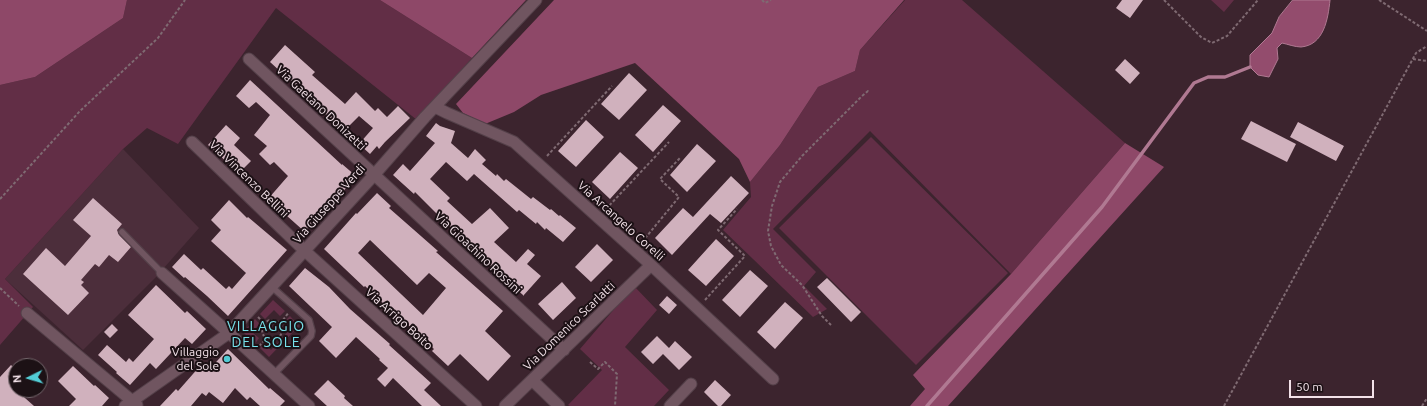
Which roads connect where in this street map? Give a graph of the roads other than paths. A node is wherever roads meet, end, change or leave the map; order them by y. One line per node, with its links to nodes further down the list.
1 (536, 0): 3 (street, Via Giuseppe Verdi)
2 (249, 59): 5 (street, Via Gaetano Donizetti)
3 (435, 107): 5 (street, Via Giuseppe Verdi); 8 (street, Via Arcangelo Corelli)
4 (192, 142): 7 (street, Via Vincenzo Bellini)
5 (374, 175): 7 (street, Via Giuseppe Verdi); 13 (street, Via Gioachino Rossini)
6 (122, 232): 9 (lane)
7 (305, 251): 10 (street, Via Giuseppe Verdi); 20 (street, Via Arrigo Boito)
8 (651, 265): 13 (street, Via Domenico Scarlatti); 15 (street, Via Arcangelo Corelli)
9 (162, 273): 12 (street)
10 (272, 287): 12 (street, Via Giuseppe Verdi); 14 (lane)
11 (27, 314): 18 (street)
12 (230, 333): 14 (street); 18 (street, Via Giuseppe Verdi)
13 (564, 350): 16 (street, Via Domenico Scarlatti)
14 (274, 374): 19 (street)
15 (772, 379)
16 (532, 380): 21 (street, Via Domenico Scarlatti); 22 (street)
17 (691, 384): 23 (street)
18 (131, 404)
19 (309, 406)
20 (476, 406)
21 (505, 406)
22 (559, 406)
23 (670, 406)

